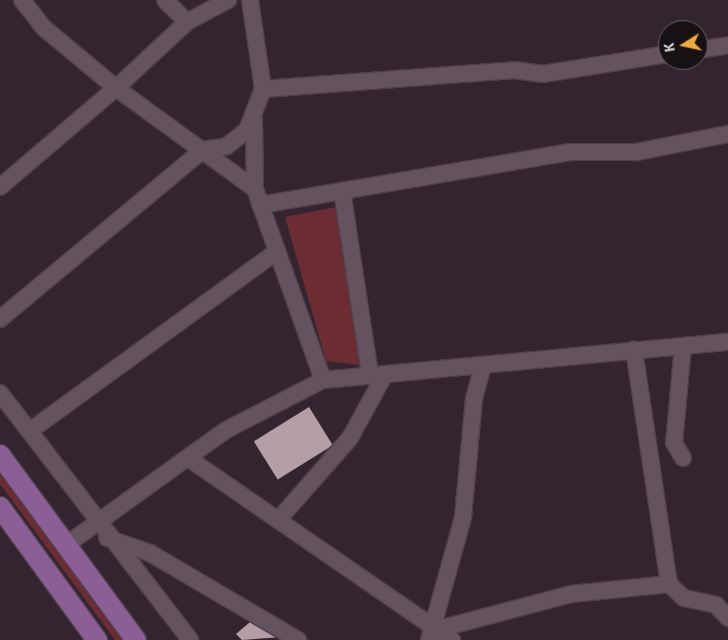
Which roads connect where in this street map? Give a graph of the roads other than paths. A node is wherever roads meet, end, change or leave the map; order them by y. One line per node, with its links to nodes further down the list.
1 (22, 0): 9 (street)
2 (165, 0): 5 (street)
3 (228, 0): 5 (street)
4 (250, 0): 10 (street)
5 (187, 22): 9 (street)
6 (728, 45): 7 (street)
7 (708, 48)
8 (658, 56): 10 (street)
9 (116, 88): 13 (street); 14 (street)
10 (263, 89): 11 (street)
11 (254, 119): 13 (street); 16 (street)
12 (728, 134): 15 (street)
13 (203, 150): 16 (street); 18 (street)
14 (0, 187)
15 (342, 191): 16 (street); 23 (street)
16 (258, 197): 17 (street)
17 (277, 251): 24 (street); 26 (street)
18 (0, 319)
19 (727, 344): 20 (street)
20 (683, 346): 21 (street); 29 (street)
21 (634, 350): 22 (street); 35 (street)
22 (483, 364): 23 (street); 37 (street)
23 (378, 374): 24 (street); 31 (street)
24 (323, 380): 28 (street)
25 (0, 393): 26 (street)
26 (32, 430): 32 (street)
27 (0, 455): 34 (main road)
28 (188, 458): 31 (street); 32 (street)
29 (682, 458)
30 (0, 507): 38 (main road)
31 (278, 520): 37 (street)
32 (97, 524): 33 (street); 34 (street)
33 (107, 538): 40 (street); 41 (street)
34 (66, 545): 39 (main road)
35 (669, 584): 36 (street); 37 (street)
36 (728, 618)
37 (432, 635): 42 (street)
38 (97, 640)
39 (136, 640)
40 (190, 640)
41 (298, 640)
42 (452, 640)

